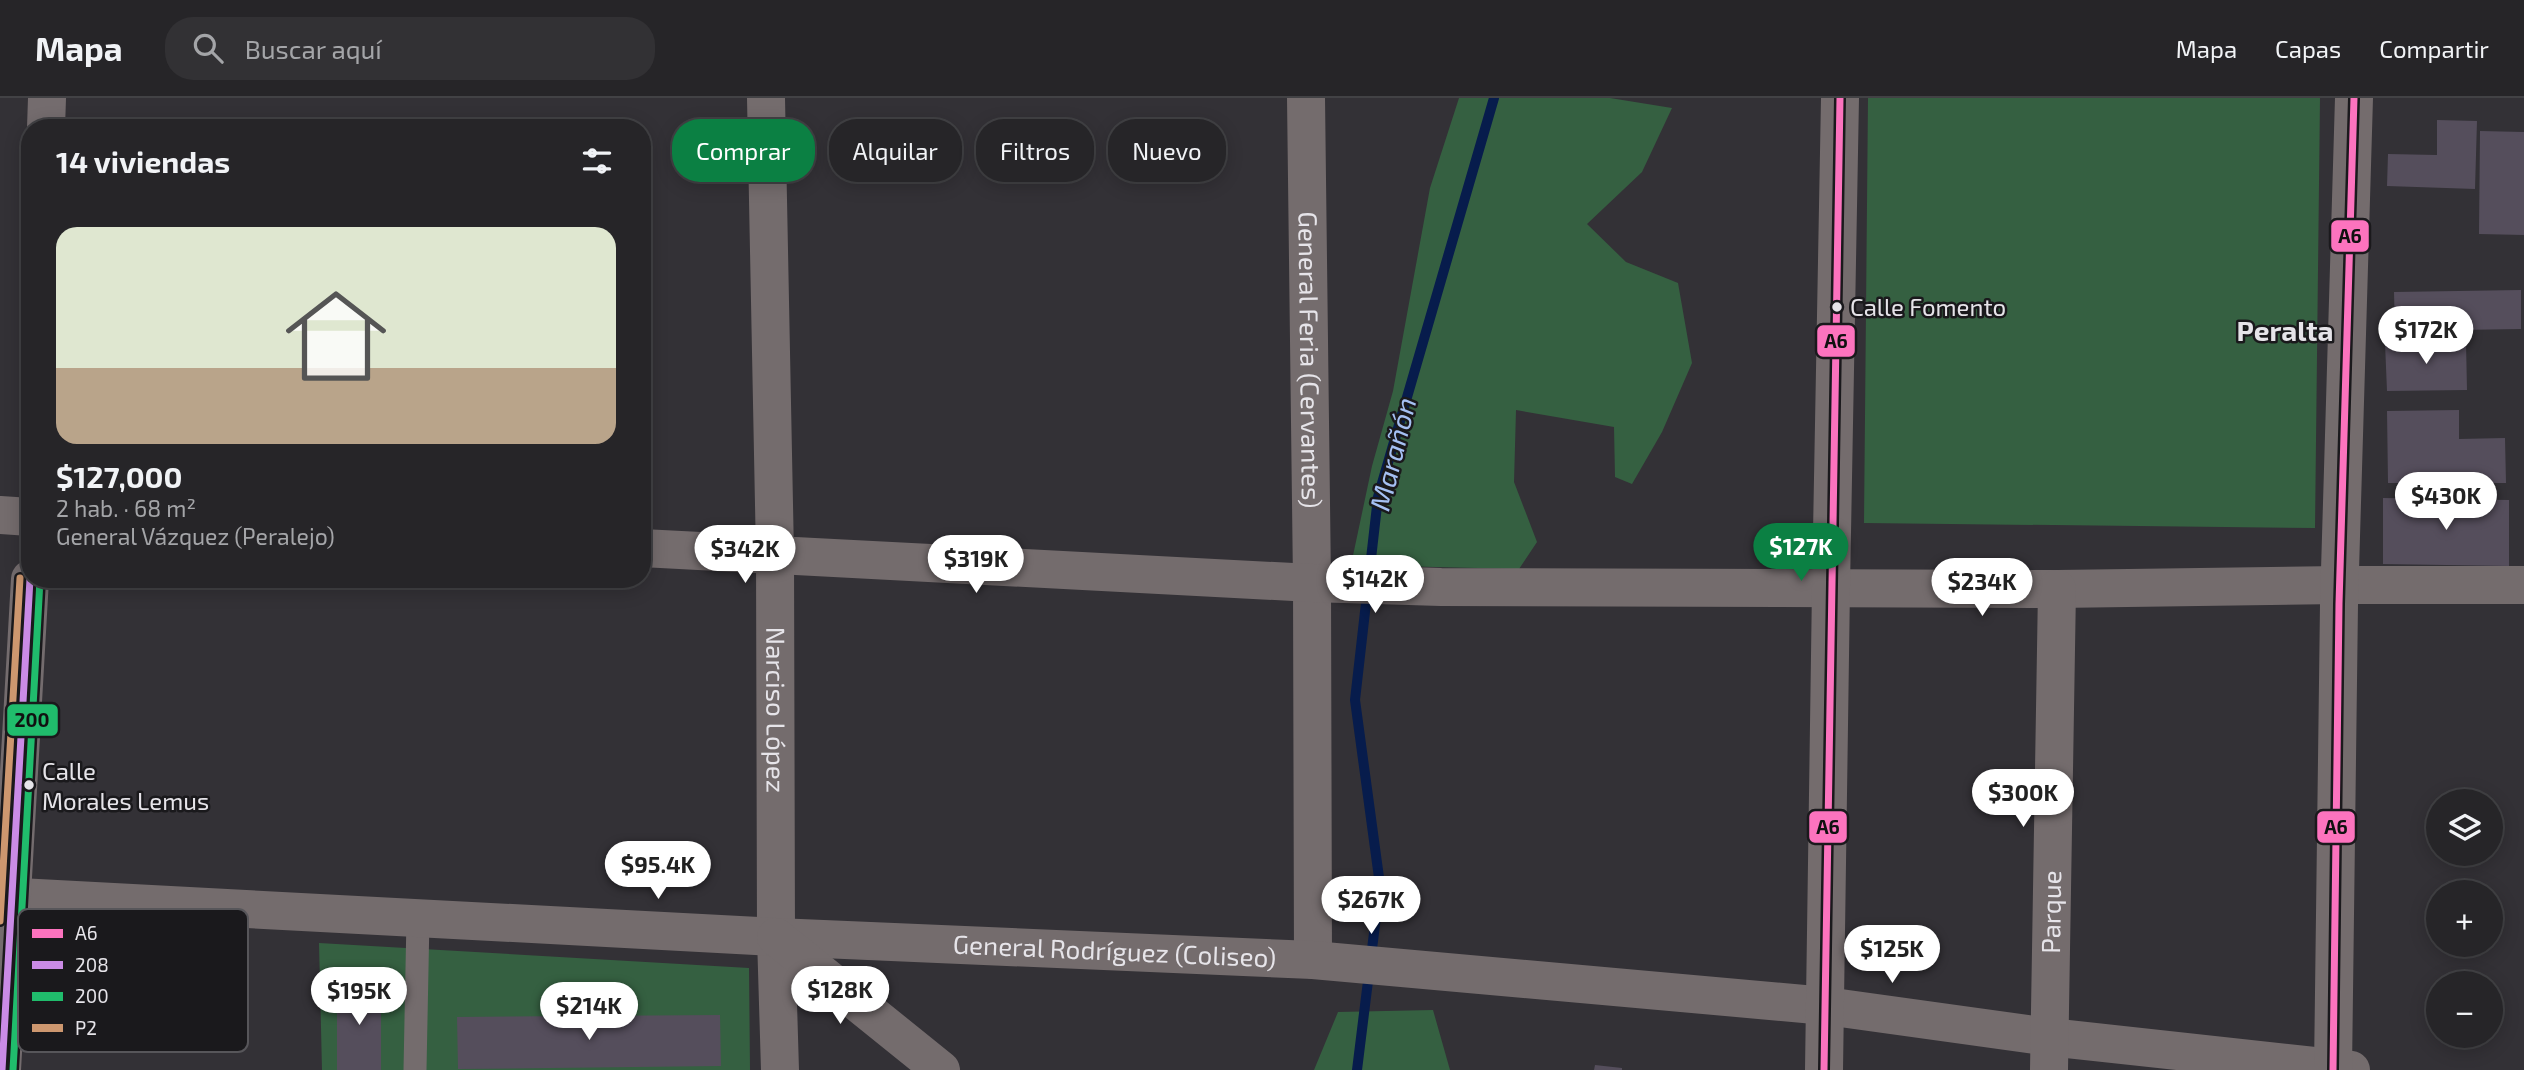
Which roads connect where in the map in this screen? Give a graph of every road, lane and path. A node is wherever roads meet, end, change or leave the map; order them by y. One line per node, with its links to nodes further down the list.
1 (47, 98): 6 (main road)
2 (766, 98): 10 (street, Narciso López)
3 (1306, 98): 11 (street, General Feria (Cervantes))
4 (1840, 98): 14 (street)
5 (2354, 98): 12 (street)
6 (46, 119)
7 (0, 515): 8 (street)
8 (21, 516)
9 (651, 548): 10 (street)
10 (775, 555): 11 (street); 19 (street, Narciso López)
11 (1312, 583): 14 (street); 20 (street, General Feria (Cervantes))
12 (2339, 584): 13 (street); 16 (street); 23 (street)
13 (2524, 585)
14 (1830, 587): 16 (street); 21 (street)
15 (29, 588): 17 (main road)
16 (2057, 589): 22 (street, Parque)
17 (5, 896): 18 (street, General Rodríguez (Coliseo)); 24 (main road)
18 (418, 918): 19 (street, General Rodríguez (Coliseo)); 25 (lane)
19 (776, 937): 20 (street, General Rodríguez (Coliseo)); 26 (street, Narciso López); 27 (street)
20 (1312, 960): 21 (street, General Rodríguez (Coliseo))
21 (1826, 1006): 22 (street, General Rodríguez (Coliseo)); 28 (street)
22 (2049, 1053): 23 (street, General Rodríguez (Coliseo))
23 (2339, 1069)
24 (2, 1070)
25 (415, 1070)
26 (780, 1070)
27 (941, 1070)
28 (1824, 1070)

